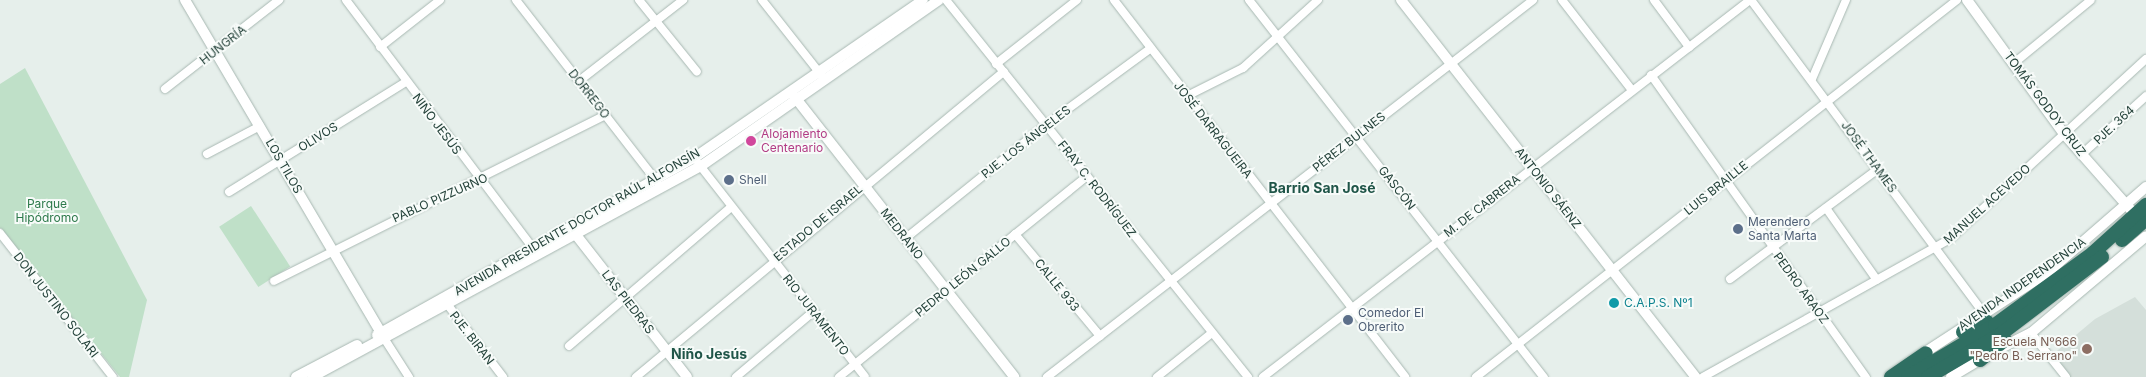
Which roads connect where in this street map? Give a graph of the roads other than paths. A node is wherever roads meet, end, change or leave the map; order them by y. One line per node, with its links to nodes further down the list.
1 (185, 0): 30 (main road, LOS TILOS)
2 (280, 0): 30 (street, HUNGRÍA)
3 (346, 0): 27 (street, NIÑO JESÚS)
4 (440, 0): 27 (street)
5 (516, 0): 40 (street, DORREGO)
6 (639, 0): 25 (street)
7 (683, 0): 25 (street)
8 (762, 0): 37 (street)
9 (923, 0): 37 (main road, AVENIDA PRESIDENTE DOCTOR RAÚL ALFONSÍN)
10 (939, 0): 37 (main road, AVENIDA PRESIDENTE DOCTOR RAÚL ALFONSÍN)
11 (946, 0): 32 (street, FRAY C. RODRÍGUEZ)
12 (1077, 0): 32 (street)
13 (1114, 0): 29 (street, JOSÉ DARRAGUEIRA)
14 (1248, 0): 26 (street, GASCÓN)
15 (1318, 0): 26 (street)
16 (1401, 0): 33 (main road, ANTONIO SÁENZ)
17 (1533, 0): 33 (street, PÉREZ BULNES)
18 (1562, 0): 43 (street)
19 (1654, 0): 28 (street)
20 (1750, 0): 28 (street, M. DE CABRERA); 39 (street, JOSÉ THAMES)
21 (1957, 0): 47 (street, LUIS BRAILLE)
22 (1967, 0): 34 (main road, TOMÁS GODOY CRUZ)
23 (2091, 0): 34 (street)
24 (1844, 1): 39 (street)
25 (656, 21): 35 (street); 40 (street)
26 (1276, 34): 45 (street); 52 (street, GASCÓN)
27 (380, 46): 41 (street, NIÑO JESÚS)
28 (1689, 47): 38 (street, M. DE CABRERA)
29 (1150, 49): 45 (street, JOSÉ DARRAGUEIRA); 49 (street, PJE. LOS ÁNGELES)
30 (217, 50): 42 (street, HUNGRÍA); 50 (main road, LOS TILOS)
31 (2146, 59): 51 (street, MANUEL ACEVEDO)
32 (996, 64): 36 (street, FRAY C. RODRÍGUEZ)
33 (1451, 64): 52 (street, PÉREZ BULNES); 58 (main road, ANTONIO SÁENZ)
34 (2014, 64): 51 (main road, TOMÁS GODOY CRUZ)
35 (697, 72)
36 (1004, 72): 49 (street, FRAY C. RODRÍGUEZ); 64 (street, ESTADO DE ISRAEL)
37 (822, 75): 44 (main road, AVENIDA PRESIDENTE DOCTOR RAÚL ALFONSÍN)
38 (1651, 75): 43 (street, M. DE CABRERA); 61 (street, PEDRO ARAOZ)
39 (1812, 79): 47 (street, JOSÉ THAMES)
40 (579, 80): 48 (street, DORREGO)
41 (406, 82): 56 (street, OLIVOS); 62 (street, NIÑO JESÚS)
42 (165, 89)
43 (1631, 89): 58 (street, M. DE CABRERA)
44 (794, 95): 55 (main road, AVENIDA PRESIDENTE DOCTOR RAÚL ALFONSÍN); 57 (main road, AVENIDA PRESIDENTE DOCTOR RAÚL ALFONSÍN); 64 (main road, MEDRANO)
45 (1186, 96): 67 (street, JOSÉ DARRAGUEIRA)
46 (2146, 96): 54 (street, PJE. 364)
47 (1828, 101): 59 (street, JOSÉ THAMES); 61 (street, LUIS BRAILLE)
48 (606, 115): 62 (street, PABLO PIZZURNO); 63 (street, DORREGO)
49 (1046, 125): 60 (street, FRAY C. RODRÍGUEZ); 77 (street, PJE. LOS ÁNGELES)
50 (260, 126): 53 (street); 56 (main road, LOS TILOS)
51 (2064, 134): 54 (main road, TOMÁS GODOY CRUZ); 80 (street, MANUEL ACEVEDO)
52 (1356, 136): 67 (street, PÉREZ BULNES); 78 (street, GASCÓN)
53 (207, 154)
54 (2082, 155): 71 (main road, TOMÁS GODOY CRUZ)
55 (694, 158): 57 (street, RIO JURAMENTO); 63 (main road, AVENIDA PRESIDENTE DOCTOR RAÚL ALFONSÍN)
56 (281, 160): 66 (street, OLIVOS); 81 (main road, LOS TILOS)
57 (701, 166): 63 (main road, AVENIDA PRESIDENTE DOCTOR RAÚL ALFONSÍN); 69 (street, RIO JURAMENTO)
58 (1532, 168): 78 (street, M. DE CABRERA); 84 (main road, ANTONIO SÁENZ)
59 (1878, 169): 70 (street); 80 (street, JOSÉ THAMES)
60 (1087, 176): 74 (street, PEDRO LEÓN GALLO); 89 (street, FRAY C. RODRÍGUEZ)
61 (1724, 180): 79 (street, PEDRO ARAOZ); 84 (street, LUIS BRAILLE)
62 (480, 181): 81 (street, PABLO PIZZURNO); 82 (street, NIÑO JESÚS)
63 (659, 184): 72 (main road, AVENIDA PRESIDENTE DOCTOR RAÚL ALFONSÍN); 75 (main road, AVENIDA PRESIDENTE DOCTOR RAÚL ALFONSÍN)
64 (864, 185): 77 (main road, MEDRANO); 83 (street, ESTADO DE ISRAEL)
65 (2146, 187): 71 (main road, AVENIDA INDEPENDENCIA)
66 (229, 192)
67 (1270, 204): 89 (street, PÉREZ BULNES); 94 (street, JOSÉ DARRAGUEIRA)
68 (2146, 205): 71 (highway, AVENIDA INDEPENDENCIA)
69 (731, 207): 83 (street, RIO JURAMENTO); 92 (street)
70 (1826, 208): 79 (street); 87 (street)
71 (2139, 217): 85 (highway, AVENIDA INDEPENDENCIA); 90 (highway, AVENIDA INDEPENDENCIA); 97 (main road, AVENIDA INDEPENDENCIA)
72 (570, 226): 75 (main road, LAS PIEDRAS); 82 (main road, AVENIDA PRESIDENTE DOCTOR RAÚL ALFONSÍN)
73 (0, 233): 109 (street, DON JUSTINO SOLARI)
74 (1015, 234): 91 (street, PEDRO LEÓN GALLO); 102 (street, CALLE 933)
75 (576, 236): 82 (main road, AVENIDA PRESIDENTE DOCTOR RAÚL ALFONSÍN); 92 (main road, LAS PIEDRAS)
76 (2146, 236): 100 (main road)
77 (906, 238): 91 (main road, MEDRANO)
78 (1438, 241): 94 (street, M. DE CABRERA); 103 (street, GASCÓN)
79 (1772, 247): 86 (street); 96 (street, PEDRO ARAOZ)
80 (1937, 248): 87 (street, MANUEL ACEVEDO); 97 (street, JOSÉ THAMES)
81 (331, 249): 88 (street, PABLO PIZZURNO); 101 (main road, LOS TILOS)
82 (535, 251): 93 (main road, AVENIDA PRESIDENTE DOCTOR RAÚL ALFONSÍN)
83 (773, 260): 95 (street, RIO JURAMENTO); 105 (street, ESTADO DE ISRAEL)
84 (1612, 271): 103 (street, LUIS BRAILLE); 127 (main road, ANTONIO SÁENZ)
85 (2079, 277): 107 (highway); 133 (highway, AVENIDA INDEPENDENCIA)
86 (1730, 279)
87 (1877, 280): 96 (street, MANUEL ACEVEDO)
88 (274, 281)
89 (1169, 282): 99 (street, FRAY C. RODRÍGUEZ); 102 (street, PÉREZ BULNES)
90 (2044, 289): 98 (highway); 132 (highway, AVENIDA INDEPENDENCIA)
91 (946, 291): 108 (street, PEDRO LEÓN GALLO); 119 (main road, MEDRANO)
92 (625, 297): 104 (street); 105 (main road, LAS PIEDRAS)
93 (445, 302): 101 (main road, AVENIDA PRESIDENTE DOCTOR RAÚL ALFONSÍN); 113 (street, PJE. BIRAN)
94 (1351, 307): 123 (street, M. DE CABRERA); 124 (street, JOSÉ DARRAGUEIRA)
95 (814, 311): 108 (street, RIO JURAMENTO); 116 (street)
96 (1819, 312): 128 (street, MANUEL ACEVEDO); 129 (street, PEDRO ARAOZ)
97 (1986, 314): 98 (main road, AVENIDA INDEPENDENCIA)
98 (1963, 332): 106 (main road, AVENIDA INDEPENDENCIA)
99 (1212, 333): 121 (street); 122 (street, FRAY C. RODRÍGUEZ)
100 (2031, 333): 107 (main road); 135 (street)
101 (383, 336): 110 (main road, AVENIDA PRESIDENTE DOCTOR RAÚL ALFONSÍN); 111 (main road, AVENIDA PRESIDENTE DOCTOR RAÚL ALFONSÍN); 112 (street)
102 (1100, 336): 120 (street, PÉREZ BULNES)
103 (1518, 343): 125 (street, LUIS BRAILLE); 126 (street, GASCÓN)
104 (569, 346)
105 (666, 351): 114 (street, ESTADO DE ISRAEL); 115 (main road, LAS PIEDRAS)
106 (1926, 353): 130 (main road, AVENIDA INDEPENDENCIA); 131 (highway)
107 (1980, 360): 134 (main road)
108 (855, 364): 117 (street, PEDRO LEÓN GALLO); 118 (street, RIO JURAMENTO)
109 (113, 377)
110 (296, 377)
111 (312, 377)
112 (409, 377)
113 (503, 377)
114 (636, 377)
115 (687, 377)
116 (736, 377)
117 (839, 377)
118 (865, 377)
119 (1014, 377)
120 (1047, 377)
121 (1157, 377)
122 (1248, 377)
123 (1263, 377)
124 (1405, 377)
125 (1476, 377)
126 (1544, 377)
127 (1696, 377)
128 (1703, 377)
129 (1866, 377)
130 (1882, 377)
131 (1891, 377)
132 (1908, 377)
133 (1928, 377)
134 (1951, 377)
135 (2066, 377)

